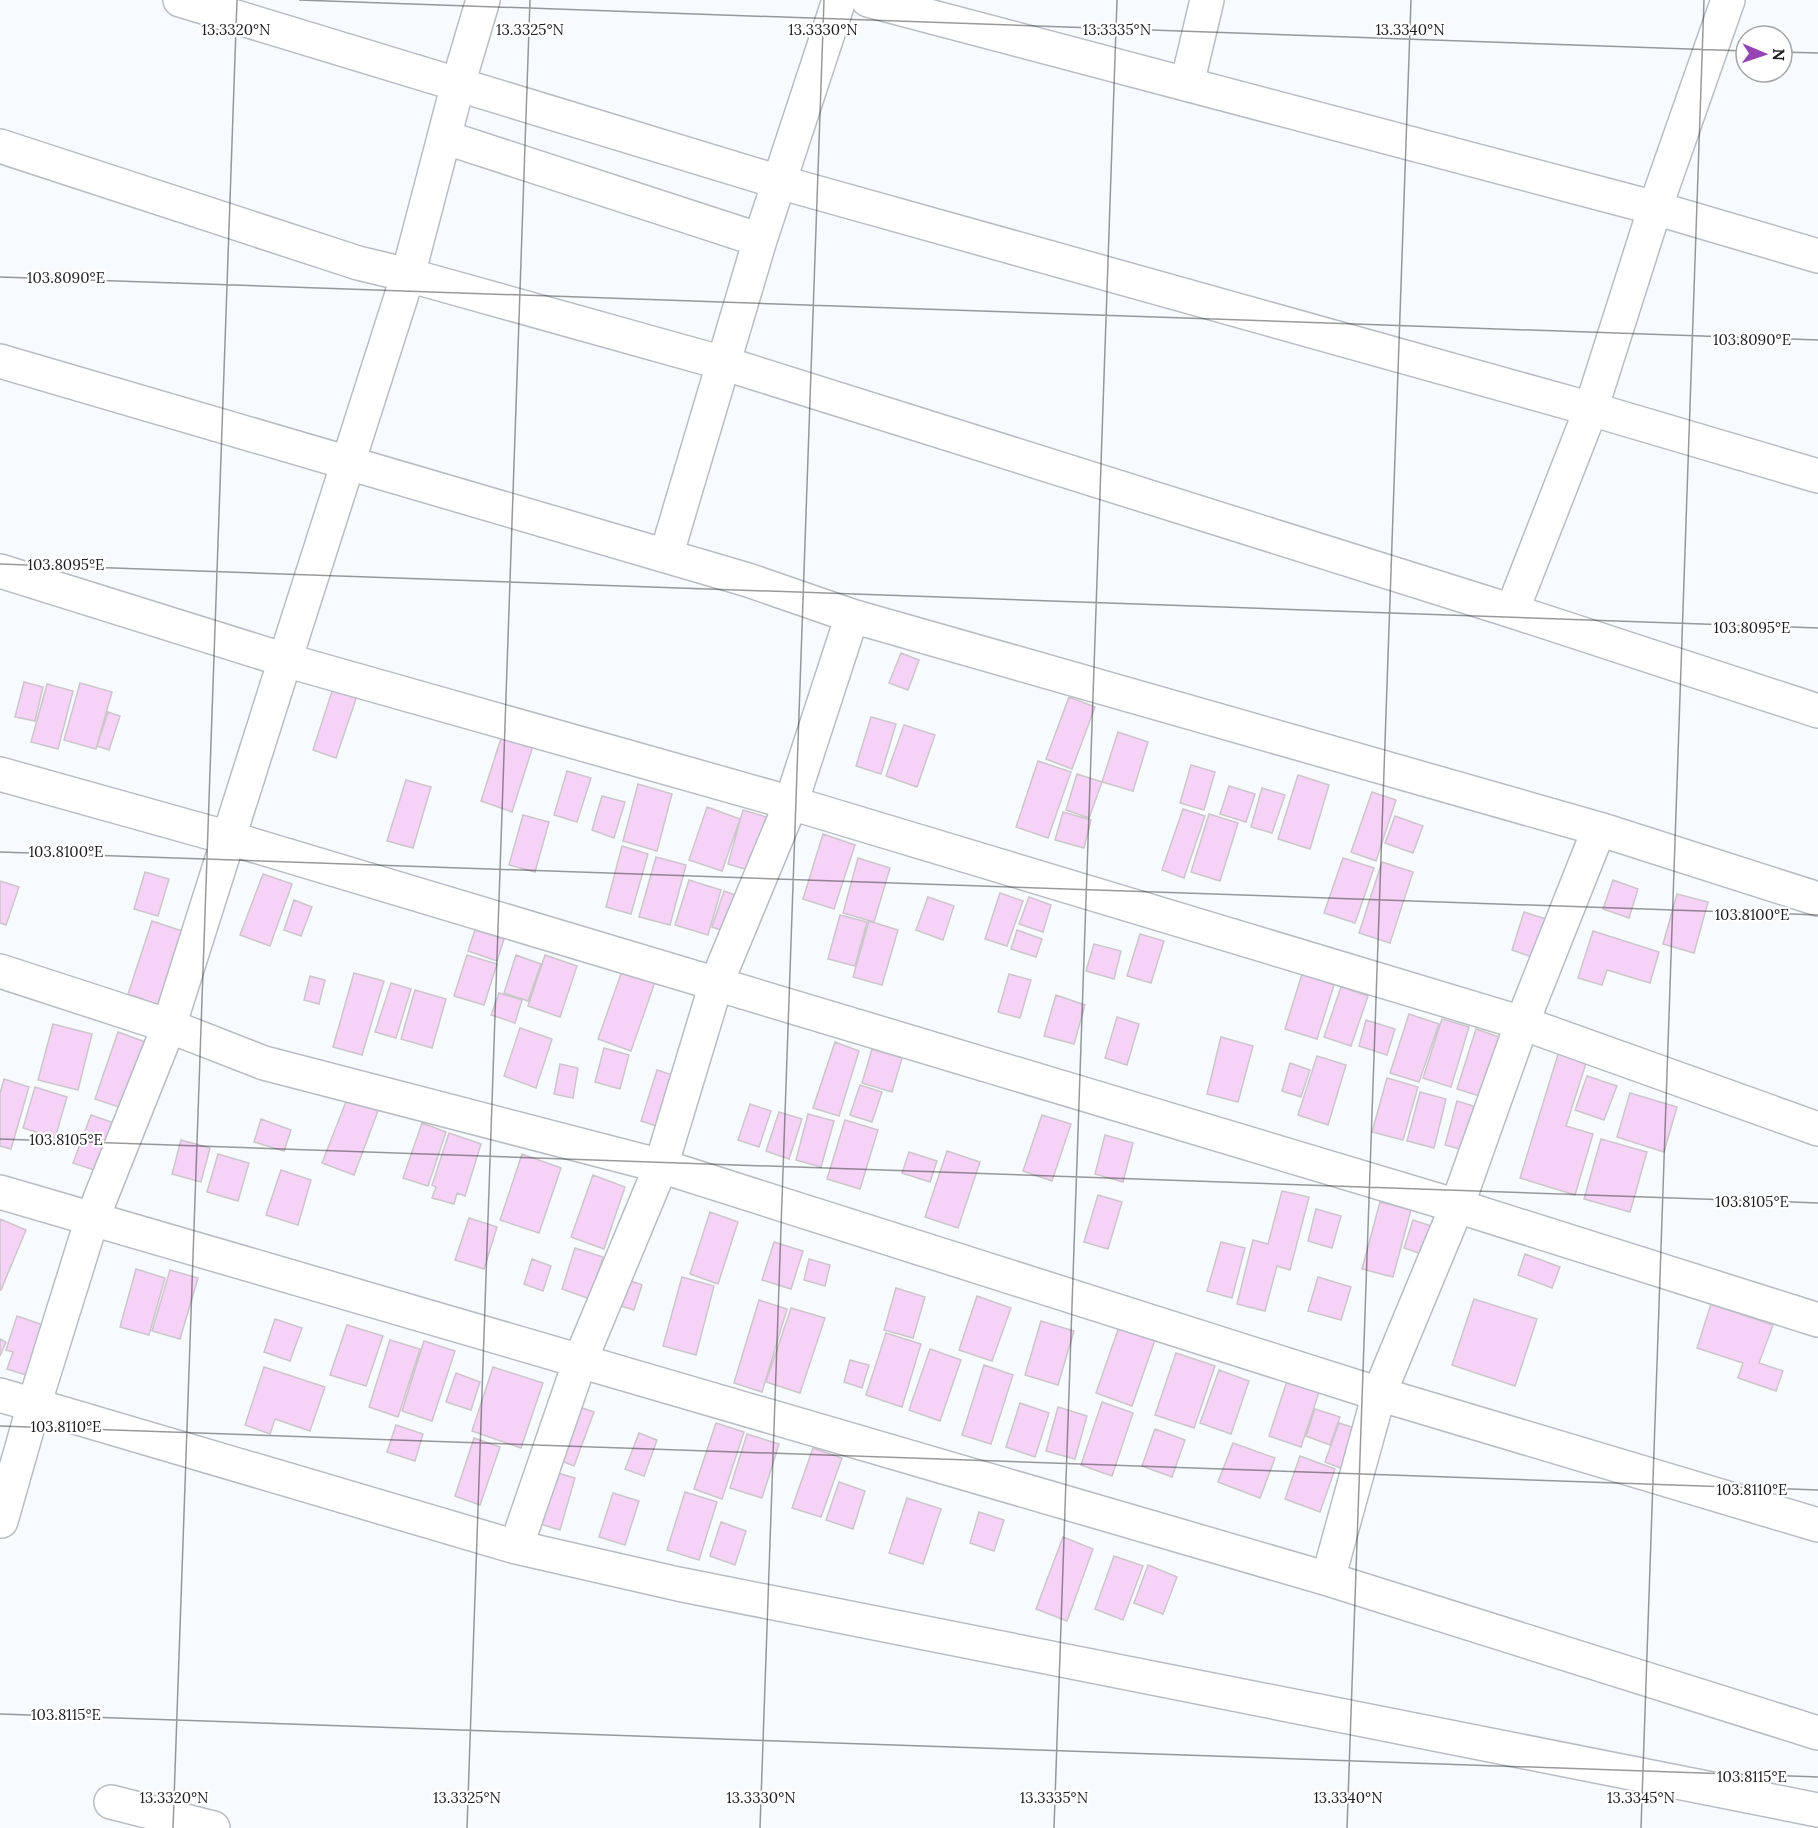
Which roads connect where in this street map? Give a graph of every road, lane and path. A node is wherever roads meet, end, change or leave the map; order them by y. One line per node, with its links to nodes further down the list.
1 (180, 0): 7 (street)
2 (483, 0): 7 (street)
3 (840, 0): 11 (street)
4 (868, 0): 8 (street)
5 (1207, 0): 8 (street)
6 (1728, 0): 12 (street)
7 (458, 84): 9 (street); 11 (street)
8 (1187, 84): 12 (street)
9 (444, 137): 13 (street); 15 (street)
10 (0, 146): 15 (street)
11 (779, 182): 13 (street); 18 (street)
12 (1655, 208): 14 (street); 18 (street)
13 (760, 240): 17 (street)
14 (1818, 256)
15 (408, 275): 17 (street); 19 (street)
16 (0, 361): 19 (street)
17 (723, 363): 21 (street); 23 (street)
18 (1591, 409): 20 (street); 23 (street)
19 (348, 464): 21 (street); 25 (street)
20 (1818, 476)
21 (666, 556): 24 (street)
22 (0, 571): 25 (street)
23 (1512, 611): 26 (street)
24 (852, 616): 28 (street); 29 (street)
25 (285, 660): 28 (street); 30 (street)
26 (1818, 711)
27 (0, 774): 30 (street)
28 (791, 803): 33 (street); 34 (street)
29 (1599, 829): 31 (street); 34 (street)
30 (230, 838): 33 (street); 35 (street)
31 (1818, 899)
32 (0, 971): 35 (street)
33 (716, 984): 37 (street); 39 (street)
34 (1522, 1023): 36 (street); 39 (street)
35 (169, 1026): 37 (street); 40 (street)
36 (1818, 1129)
37 (661, 1166): 42 (street); 43 (street)
38 (0, 1192): 40 (street)
39 (1457, 1206): 41 (street); 43 (street)
40 (92, 1219): 42 (street); 45 (street)
41 (1818, 1320)
42 (580, 1361): 48 (street); 49 (street)
43 (1379, 1394): 47 (street); 49 (street)
44 (0, 1395): 45 (street)
45 (34, 1405): 46 (street); 48 (street)
46 (1, 1521)
47 (1818, 1525)
48 (516, 1547): 52 (street)
49 (1328, 1579): 50 (street)
50 (1818, 1733)
51 (111, 1802): 53 (street)
52 (1818, 1810)
53 (213, 1828)

